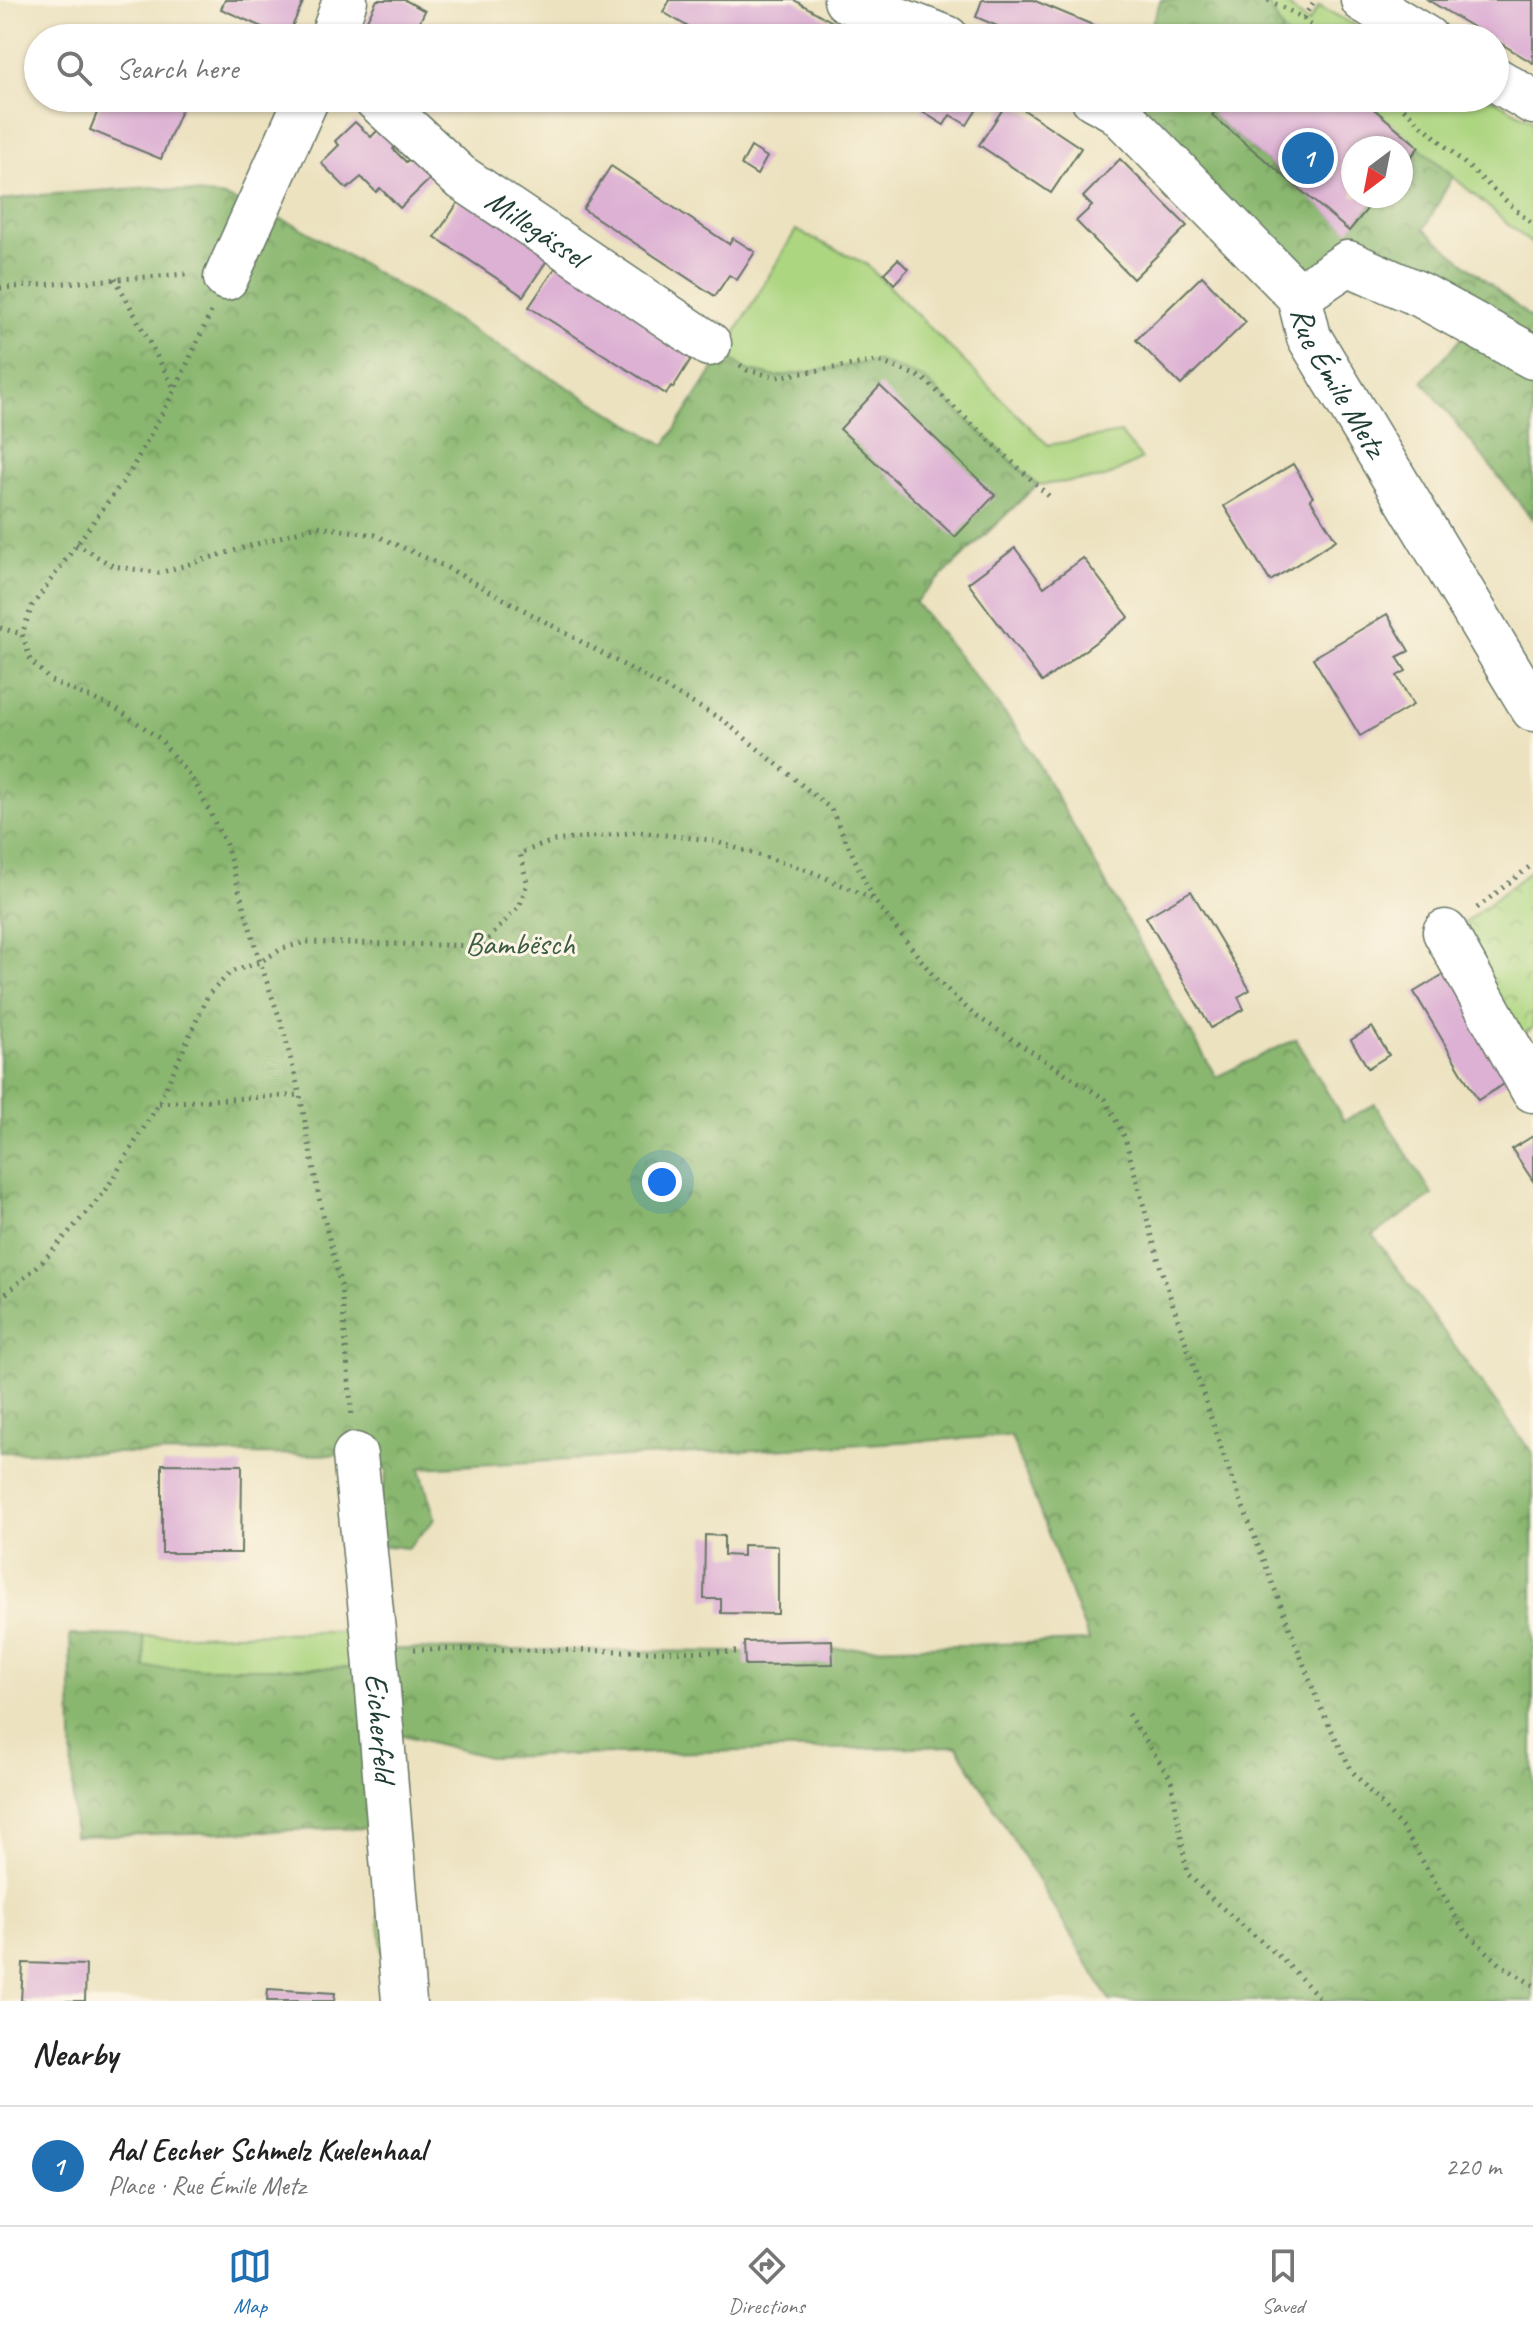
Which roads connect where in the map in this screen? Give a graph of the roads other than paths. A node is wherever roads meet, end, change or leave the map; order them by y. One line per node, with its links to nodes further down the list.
1 (345, 0): 4 (street)
2 (846, 0): 5 (street)
3 (1363, 0): 6 (street)
4 (337, 24)
5 (910, 24)
6 (1403, 24)
7 (1509, 87): 8 (street)
8 (1533, 102)
9 (301, 112): 12 (street)
10 (390, 112): 14 (street, Millegässel)
11 (1118, 112): 13 (street, Rue Émile Metz)
12 (226, 278)
13 (1299, 296): 15 (street); 16 (street, Rue Émile Metz)
14 (709, 344)
15 (1533, 357)
16 (1533, 709)
17 (1445, 932): 18 (street)
18 (1533, 1090)
19 (355, 1455): 20 (street, Eicherfeld)
20 (404, 2001)

